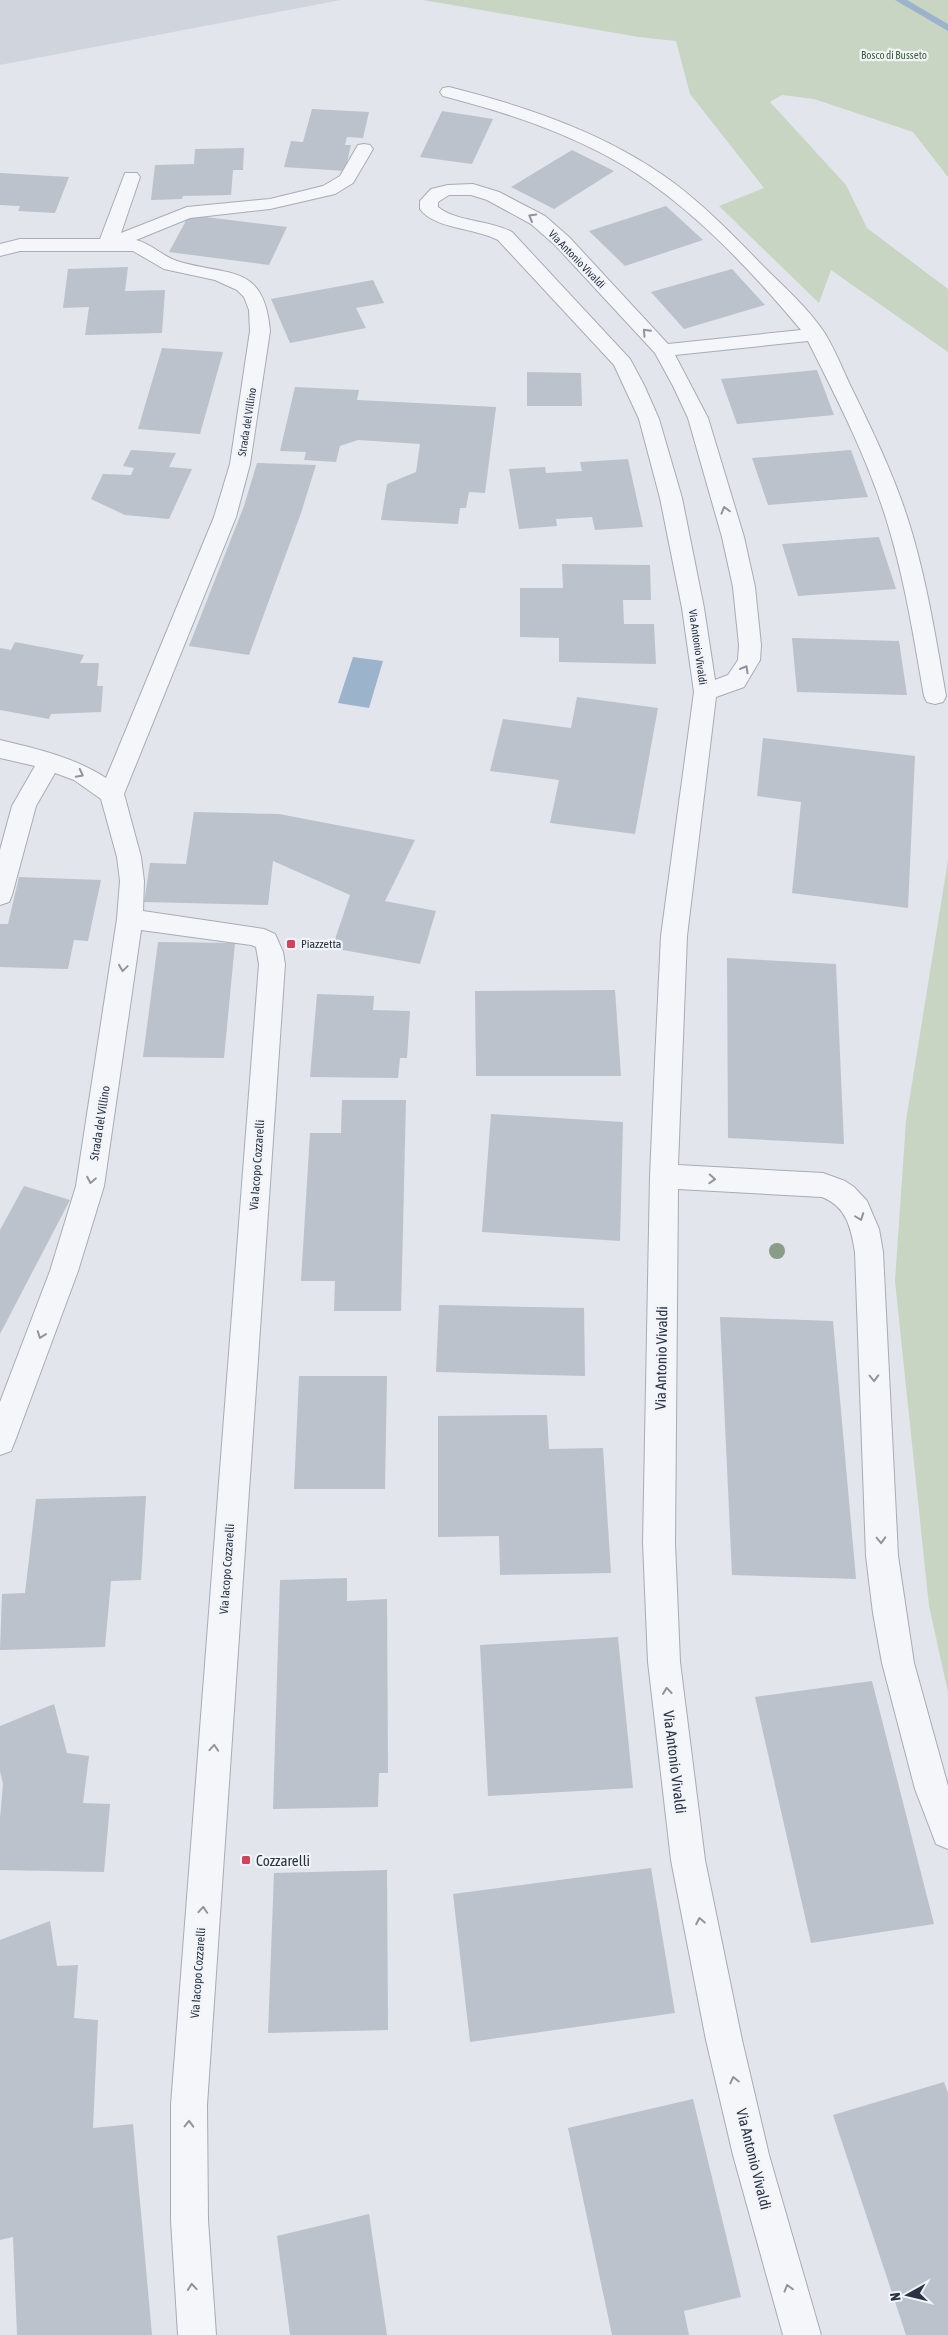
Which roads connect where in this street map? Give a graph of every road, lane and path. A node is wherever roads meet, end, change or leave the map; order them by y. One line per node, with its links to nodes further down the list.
1 (449, 92): 6 (street)
2 (364, 149): 4 (street)
3 (130, 177): 4 (street)
4 (108, 244): 5 (street, Strada del Villino); 12 (street, Strada del Villino)
5 (10, 248)
6 (815, 334): 7 (street); 9 (street)
7 (662, 350): 8 (street, Via Antonio Vivaldi, one-way to 7); 8 (street, Via Antonio Vivaldi, one-way to 8)
8 (704, 692): 15 (street, Via Antonio Vivaldi)
9 (935, 696)
10 (0, 748): 11 (street)
11 (50, 761): 12 (street, one-way to 12); 13 (street)
12 (112, 794): 14 (street, Strada del Villino)
13 (0, 895)
14 (130, 920): 16 (street, Strada del Villino, one-way to 16); 18 (street, Via Iacopo Cozzarelli, one-way to 14)
15 (664, 1176): 17 (street, one-way to 17); 19 (street, Via Antonio Vivaldi, one-way to 15)
16 (0, 1441)
17 (948, 1832)
18 (197, 2335)
19 (802, 2335)

